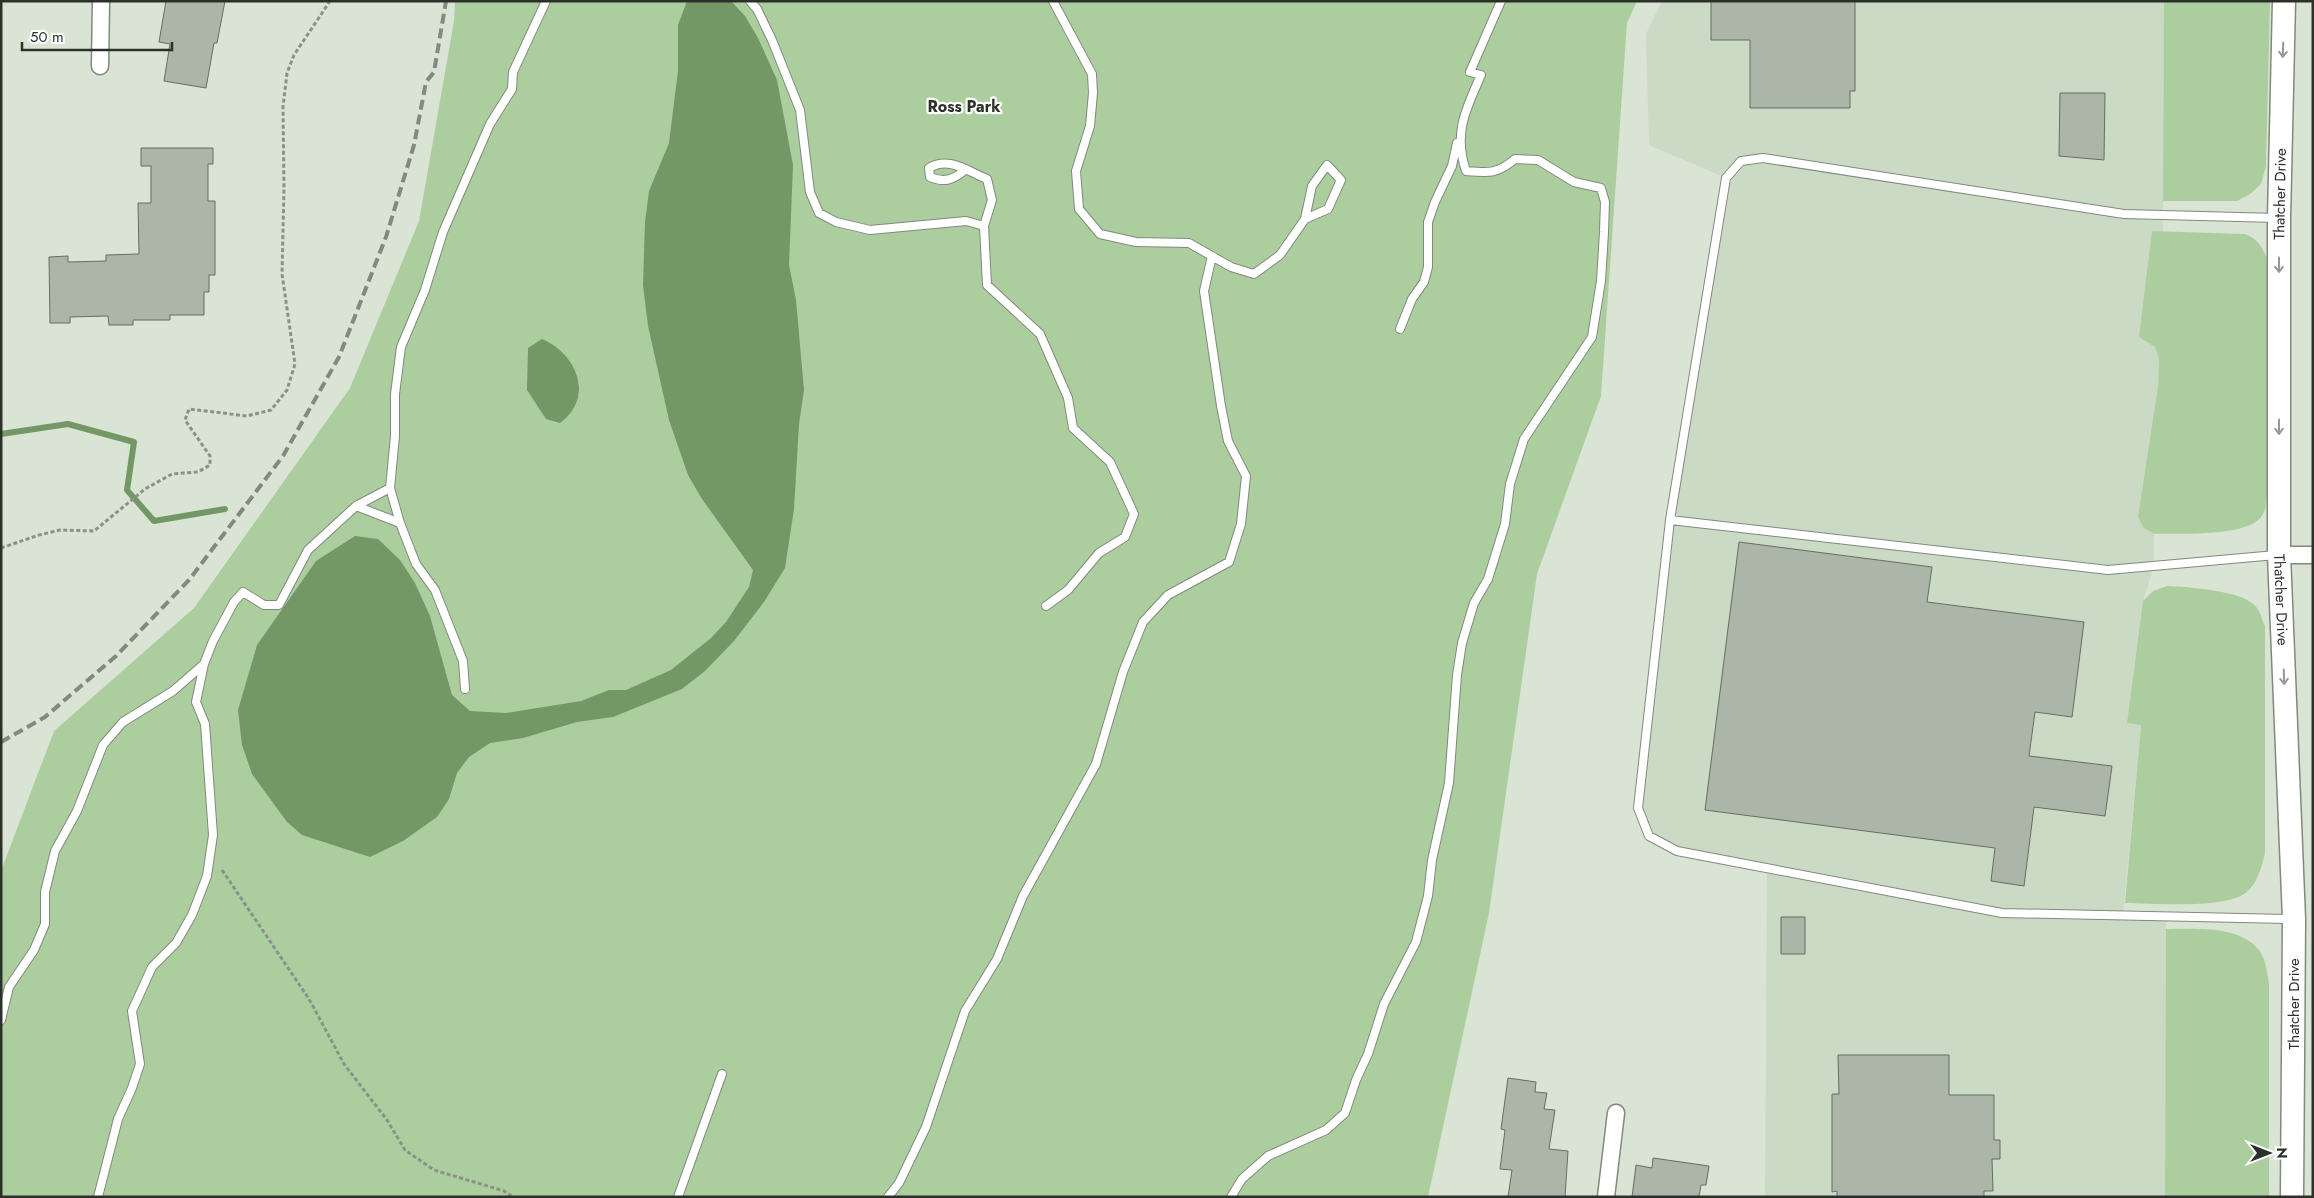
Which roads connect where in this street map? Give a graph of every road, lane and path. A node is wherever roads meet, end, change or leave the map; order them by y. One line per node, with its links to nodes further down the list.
1 (101, 1): 8 (street)
2 (330, 1): 20 (path)
3 (546, 1): 16 (lane)
4 (750, 1): 13 (lane)
5 (1053, 1): 14 (lane)
6 (1501, 1): 9 (lane)
7 (2284, 1): 11 (main road, Thatcher Drive, one-way to 11)
8 (100, 66)
9 (1459, 135): 15 (lane); 35 (lane)
10 (965, 170): 13 (lane)
11 (2279, 218): 18 (lane); 21 (main road, Thatcher Drive, one-way to 21)
12 (1306, 219): 12 (lane); 14 (lane)
13 (984, 226): 23 (lane)
14 (1212, 256): 34 (lane)
15 (1400, 329)
16 (390, 488): 17 (lane); 19 (lane)
17 (356, 506): 19 (lane); 24 (lane)
18 (1670, 520): 21 (lane); 27 (lane)
19 (400, 523): 25 (lane)
20 (1, 548)
21 (2279, 555): 22 (street); 27 (main road, Thatcher Drive, one-way to 27)
22 (2313, 555)
23 (1046, 606)
24 (204, 664): 26 (lane); 28 (lane)
25 (465, 689)
26 (210, 853): 31 (lane); 32 (path)
27 (2294, 919): 37 (main road, Thatcher Drive)
28 (1, 1020)
29 (722, 1074): 33 (lane)
30 (1616, 1113): 36 (street)
31 (98, 1197)
32 (513, 1197)
33 (678, 1197)
34 (888, 1197)
35 (1231, 1197)
36 (1606, 1197)
37 (2292, 1197)

